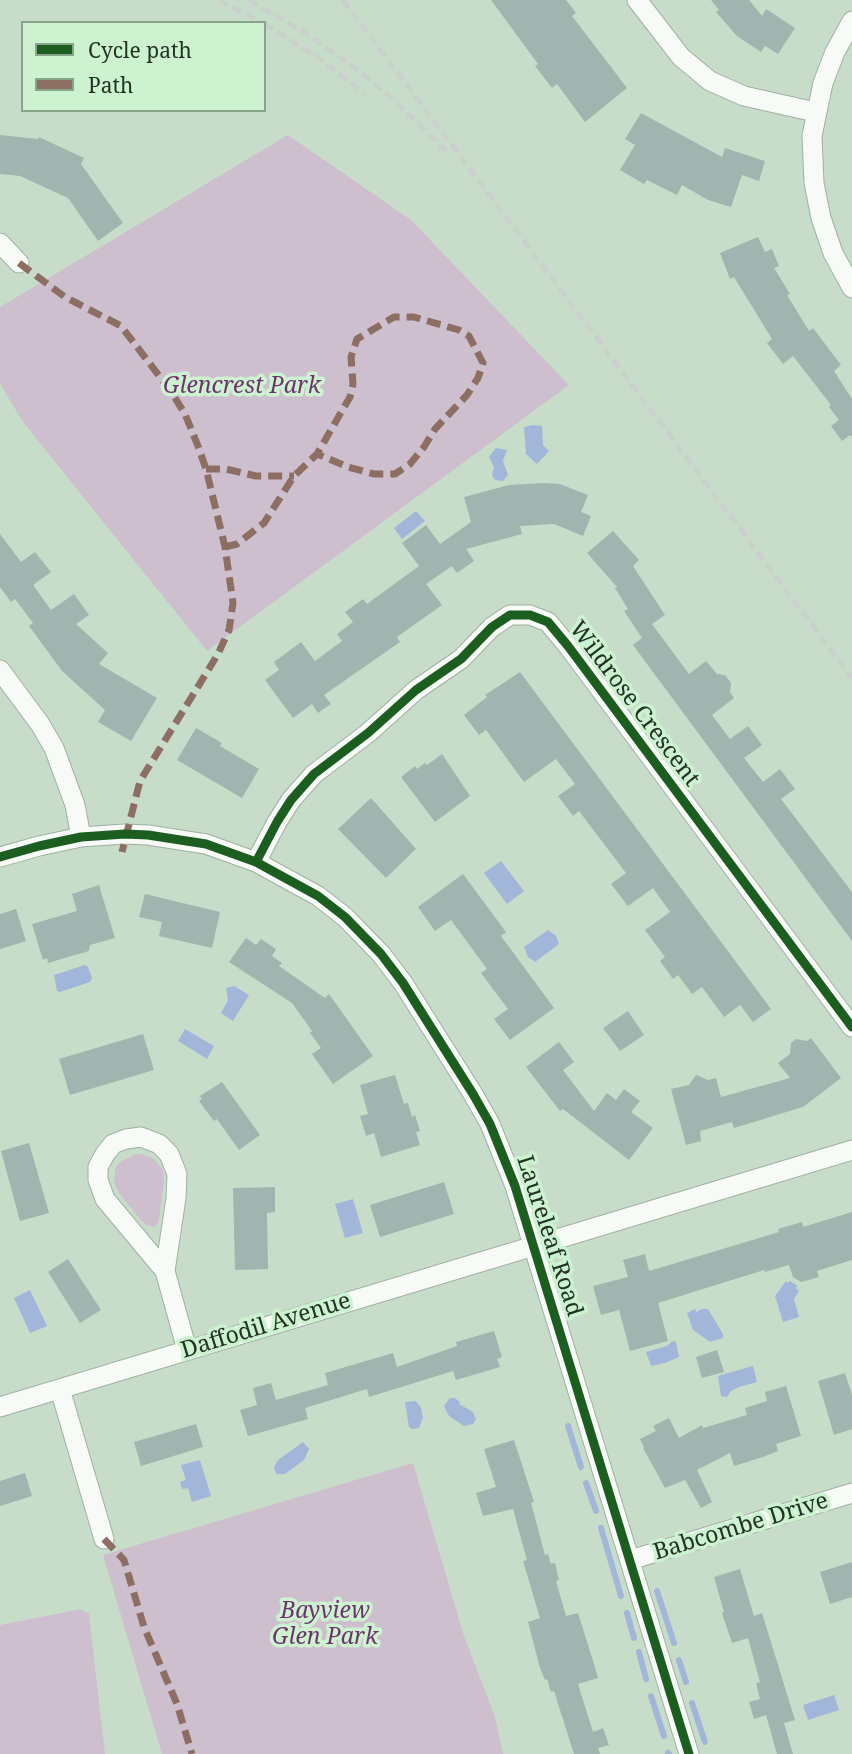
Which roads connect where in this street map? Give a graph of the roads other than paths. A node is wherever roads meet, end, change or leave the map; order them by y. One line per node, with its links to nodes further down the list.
1 (636, 0): 3 (street)
2 (852, 21): 3 (street)
3 (816, 112): 6 (street)
4 (0, 243): 5 (street)
5 (19, 263)
6 (852, 288)
7 (0, 670): 8 (street)
8 (81, 837): 9 (street, Laureleaf Road); 10 (street, Laureleaf Road)
9 (0, 857)
10 (256, 862): 11 (street, Wildrose Crescent); 13 (street, Laureleaf Road)
11 (852, 1027)
12 (852, 1150): 13 (street)
13 (533, 1246): 15 (street, Daffodil Avenue); 20 (street, Laureleaf Road)
14 (165, 1271): 14 (street); 15 (street)
15 (187, 1350): 16 (street, Daffodil Avenue)
16 (61, 1389): 17 (street, Daffodil Avenue); 19 (street)
17 (0, 1407)
18 (852, 1493): 20 (street, Babcombe Drive)
19 (104, 1539)
20 (630, 1560): 21 (street, Laureleaf Road)
21 (689, 1754)

